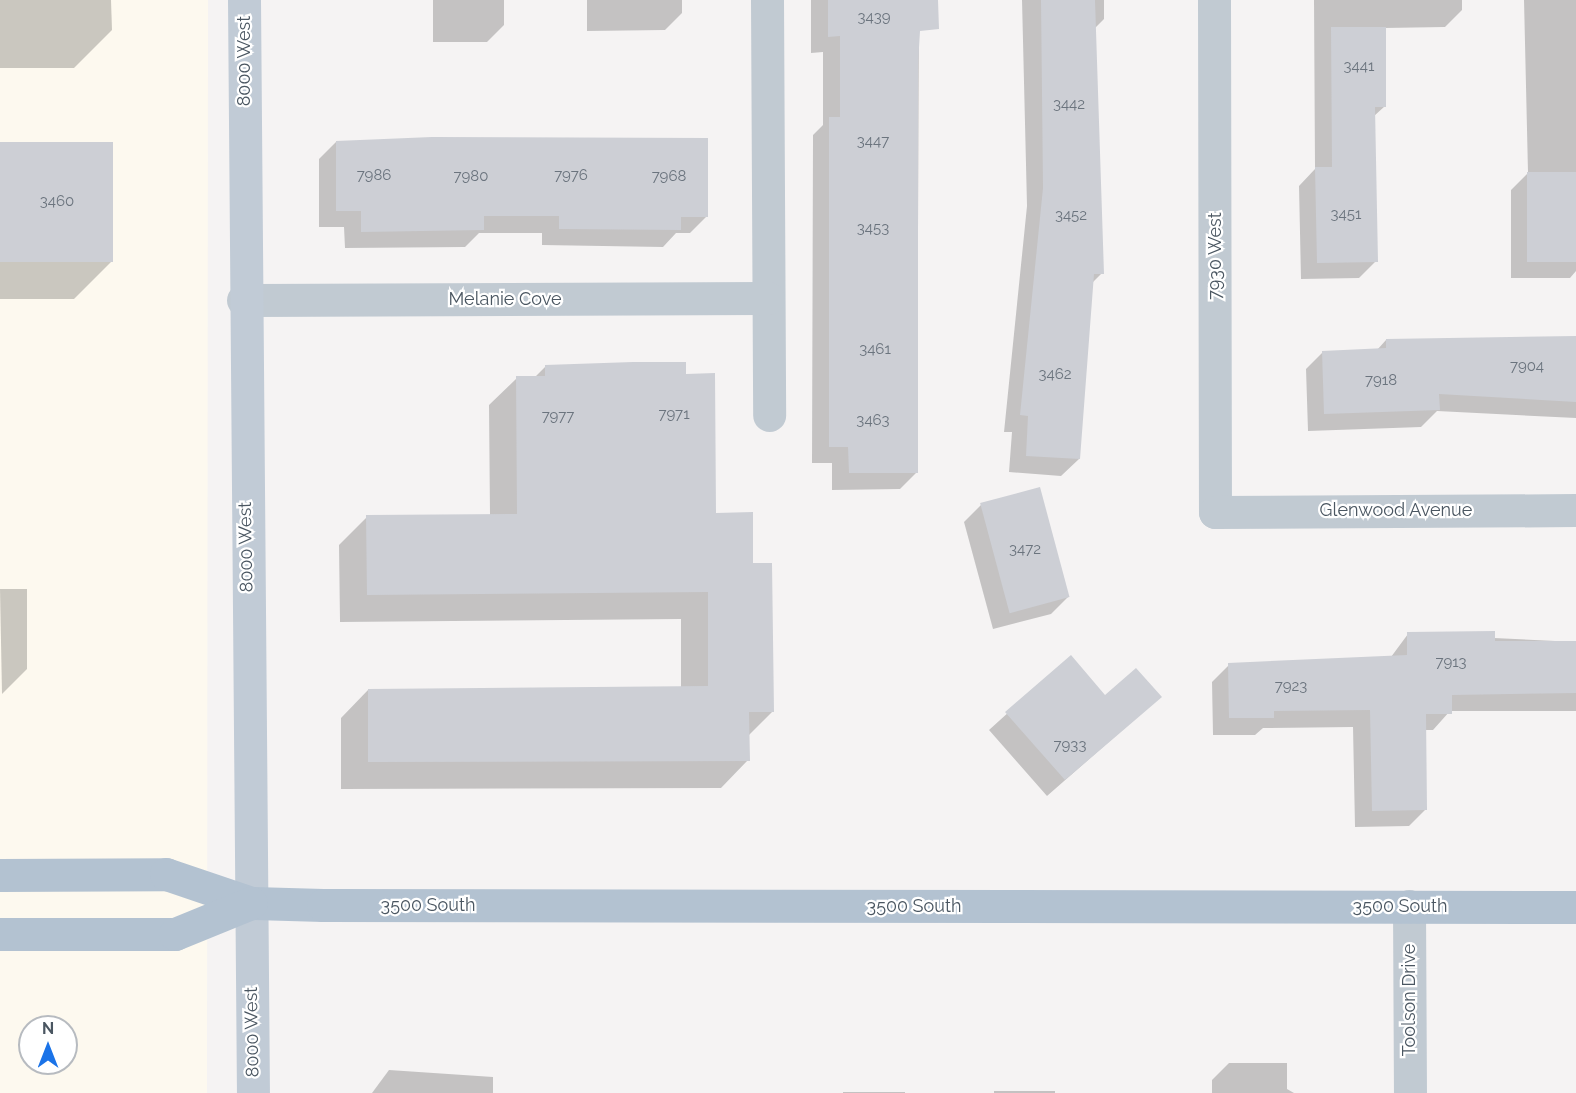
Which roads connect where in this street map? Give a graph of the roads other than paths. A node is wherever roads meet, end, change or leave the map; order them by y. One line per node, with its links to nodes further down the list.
1 (244, 0): 5 (street, 8000 West)
2 (767, 0): 4 (street)
3 (1214, 0): 8 (street, 7930 West)
4 (768, 298): 5 (street, Melanie Cove); 6 (street)
5 (243, 300): 10 (street, 8000 West)
6 (769, 415)
7 (1576, 510): 8 (street, Glenwood Avenue)
8 (1215, 512)
9 (0, 875): 10 (main road, 3500 South)
10 (251, 903): 11 (main road, 3500 South); 13 (main road, 3500 South); 14 (street, 8000 West)
11 (1409, 906): 12 (main road, 3500 South); 15 (street, Toolson Drive)
12 (1576, 907)
13 (0, 934)
14 (253, 1093)
15 (1410, 1093)

